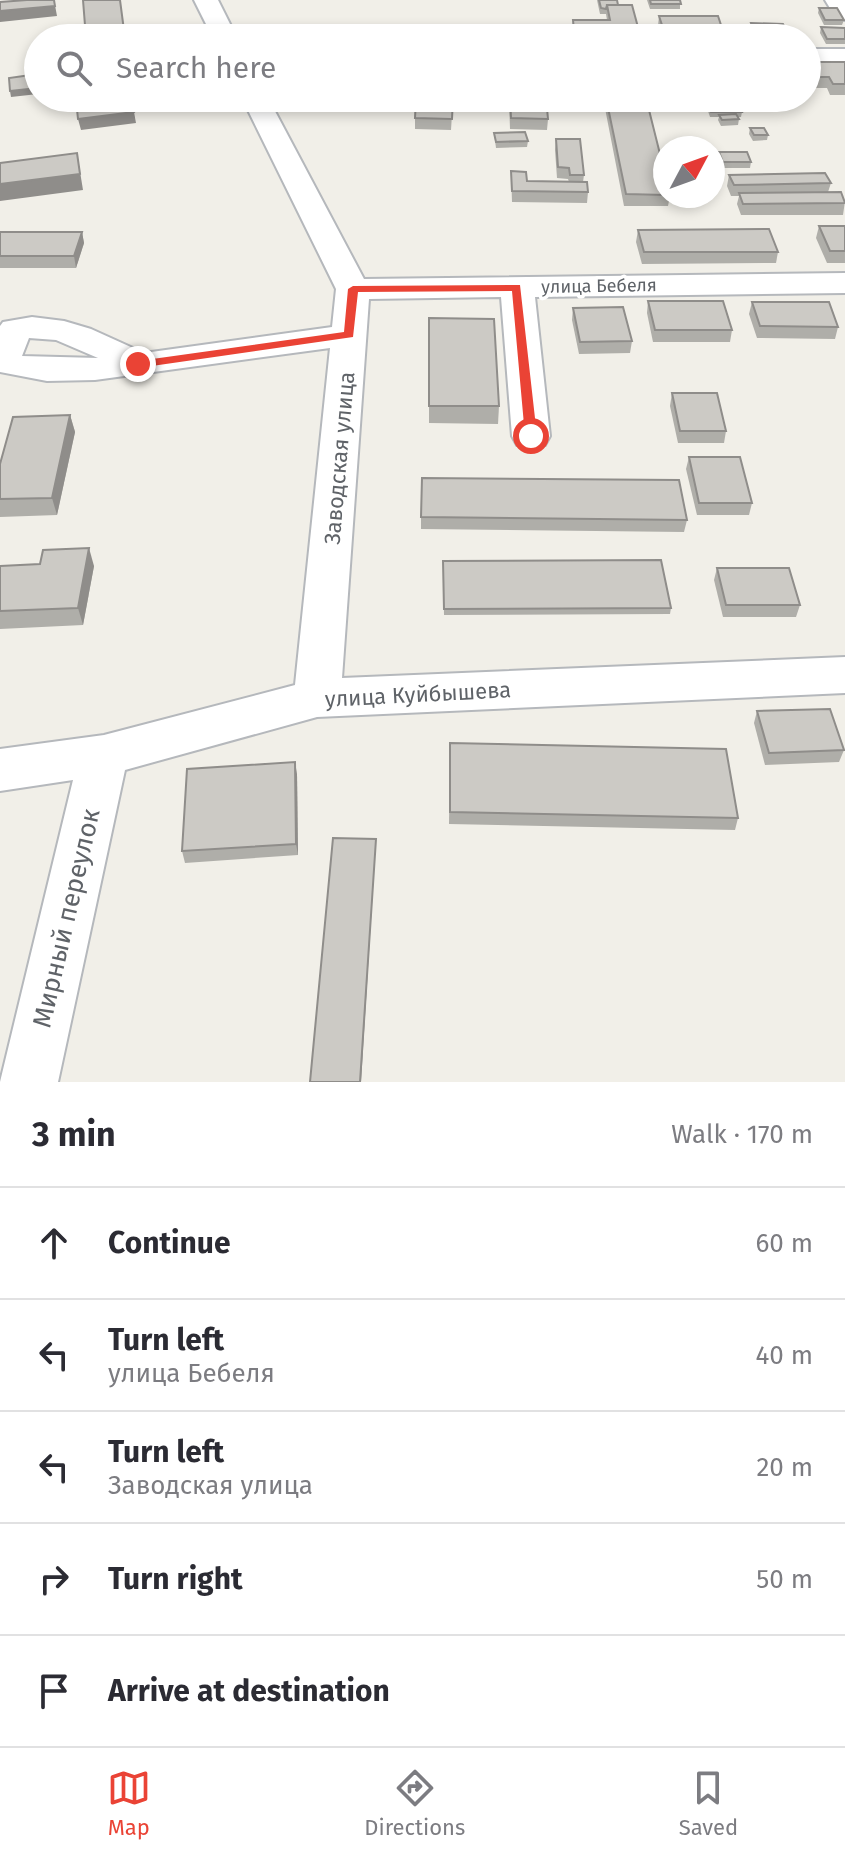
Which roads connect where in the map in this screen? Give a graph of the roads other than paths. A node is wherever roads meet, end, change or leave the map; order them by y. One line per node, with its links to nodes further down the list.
1 (206, 0): 4 (street)
2 (837, 0): 3 (street)
3 (845, 13)
4 (218, 24)
5 (821, 57): 6 (street)
6 (845, 57)
7 (262, 112): 10 (street)
8 (845, 283): 9 (street, улица Бебеля)
9 (517, 287): 10 (street, улица Бебеля); 13 (street)
10 (353, 289): 11 (street, Заводская улица)
11 (350, 335): 12 (street); 15 (street, Заводская улица)
12 (138, 364)
13 (531, 436)
14 (845, 675): 15 (street, улица Куйбышева)
15 (317, 698): 16 (street, улица Куйбышева)
16 (104, 755): 17 (street, улица Куйбышева); 18 (street, Мирный переулок)
17 (0, 770)
18 (28, 1082)

